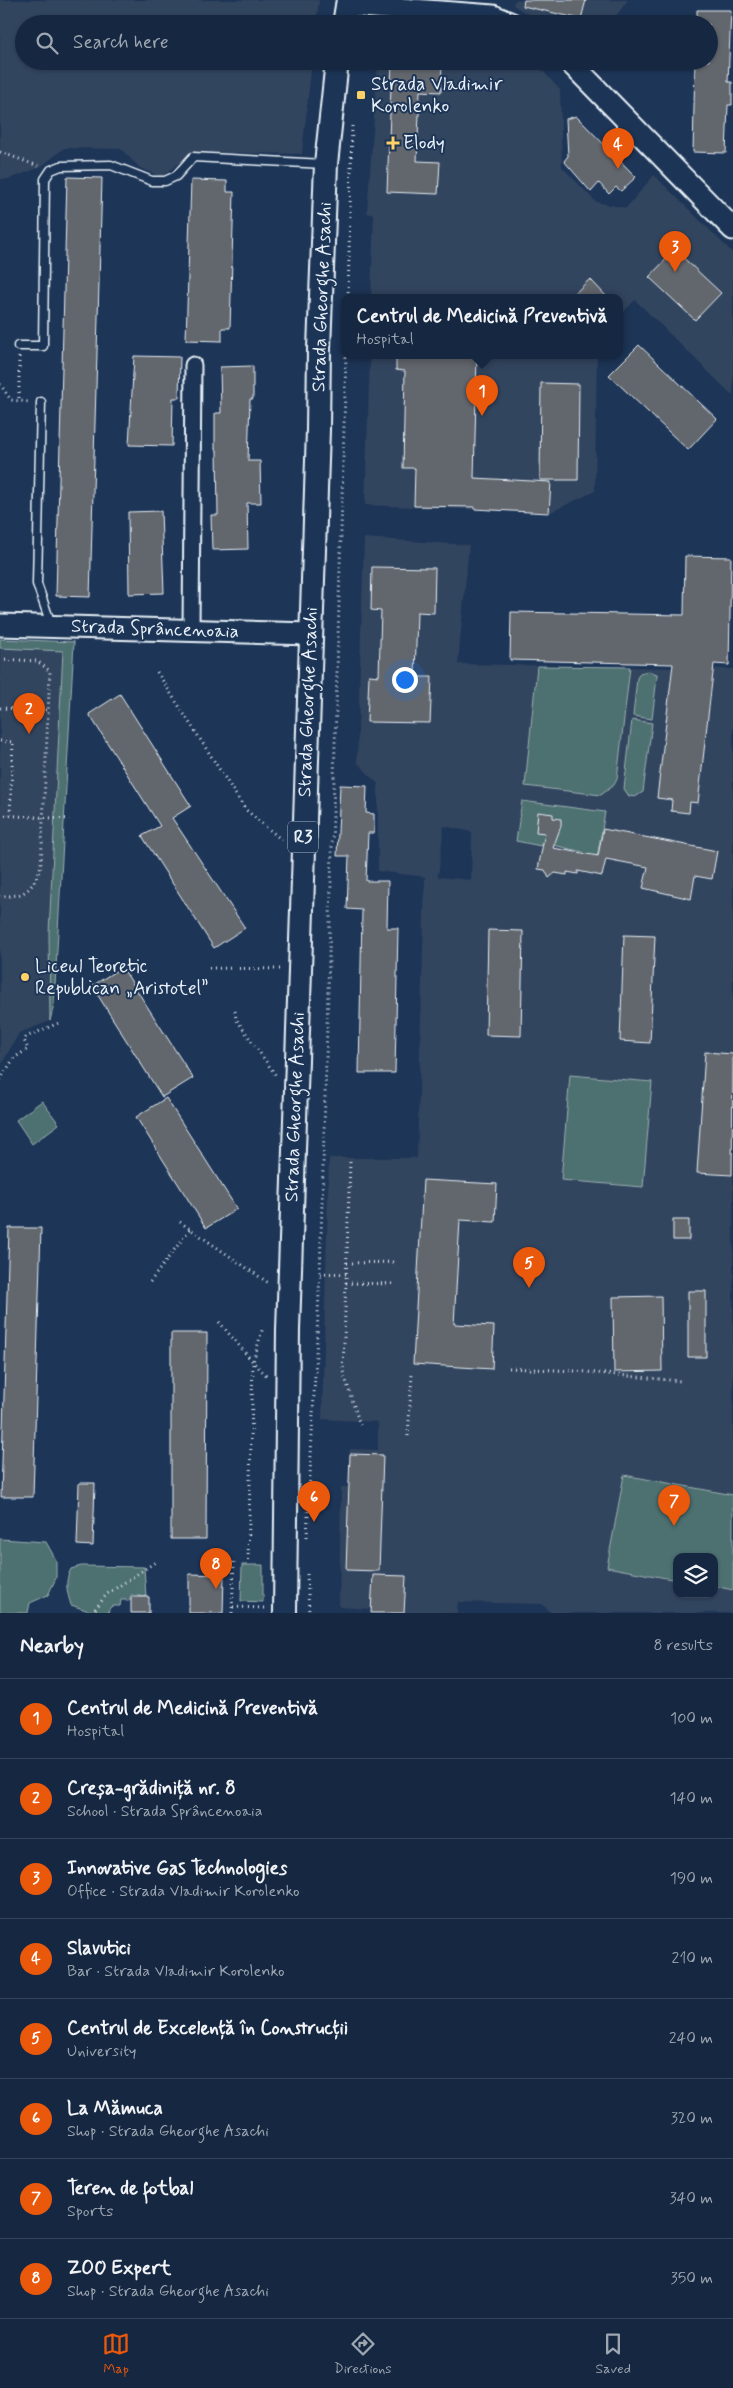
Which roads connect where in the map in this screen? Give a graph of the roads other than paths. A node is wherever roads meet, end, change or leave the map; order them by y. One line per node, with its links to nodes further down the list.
1 (346, 10): 2 (main road)
2 (468, 15)
3 (336, 70): 5 (main road, Strada Gheorghe Asachi / R3)
4 (578, 70): 6 (main road)
5 (326, 164): 7 (lane); 13 (main road, Strada Gheorghe Asachi / R3)
6 (733, 229)
7 (18, 346)
8 (193, 365): 12 (street)
9 (41, 402): 11 (lane)
10 (0, 625): 11 (main road, Strada Sprâncenoaia)
11 (52, 626): 12 (main road, Strada Sprâncenoaia)
12 (191, 630): 13 (main road, Strada Sprâncenoaia)
13 (310, 634): 14 (main road, Strada Gheorghe Asachi / R3)
14 (276, 1610)

